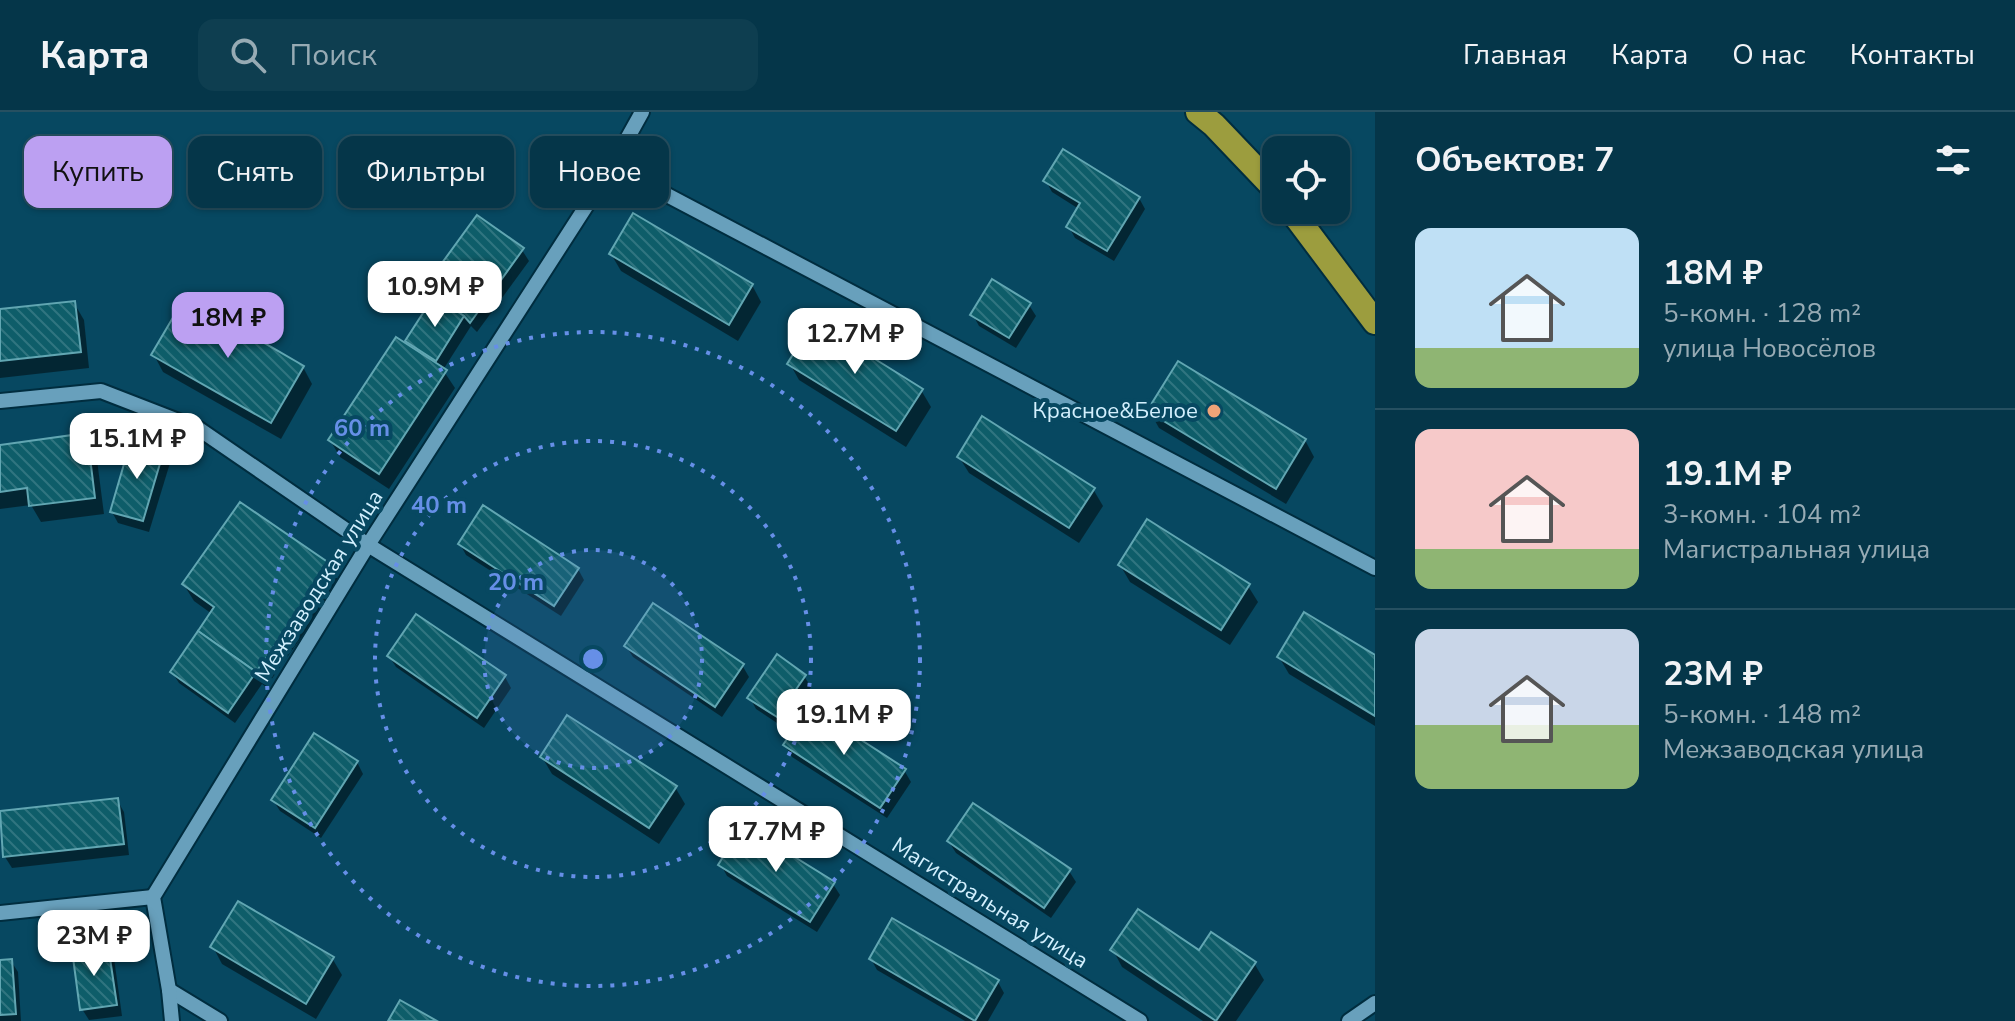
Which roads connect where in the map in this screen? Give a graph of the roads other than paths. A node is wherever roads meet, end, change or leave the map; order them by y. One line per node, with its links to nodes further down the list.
1 (642, 112): 3 (street, Межзаводская улица)
2 (1198, 112): 4 (highway)
3 (629, 136)
4 (1262, 175)
5 (669, 196): 11 (street)
6 (585, 208): 10 (street, Межзаводская улица)
7 (1302, 224): 8 (highway)
8 (1375, 322)
9 (0, 401): 10 (street, Магистральная улица)
10 (368, 545): 12 (street, Межзаводская улица); 18 (street, Магистральная улица)
11 (1375, 568)
12 (153, 897): 13 (street); 14 (street)
13 (0, 913)
14 (169, 990): 16 (street); 17 (street)
15 (1375, 1003): 19 (street)
16 (172, 1021)
17 (220, 1021)
18 (1140, 1021)
19 (1349, 1021)

